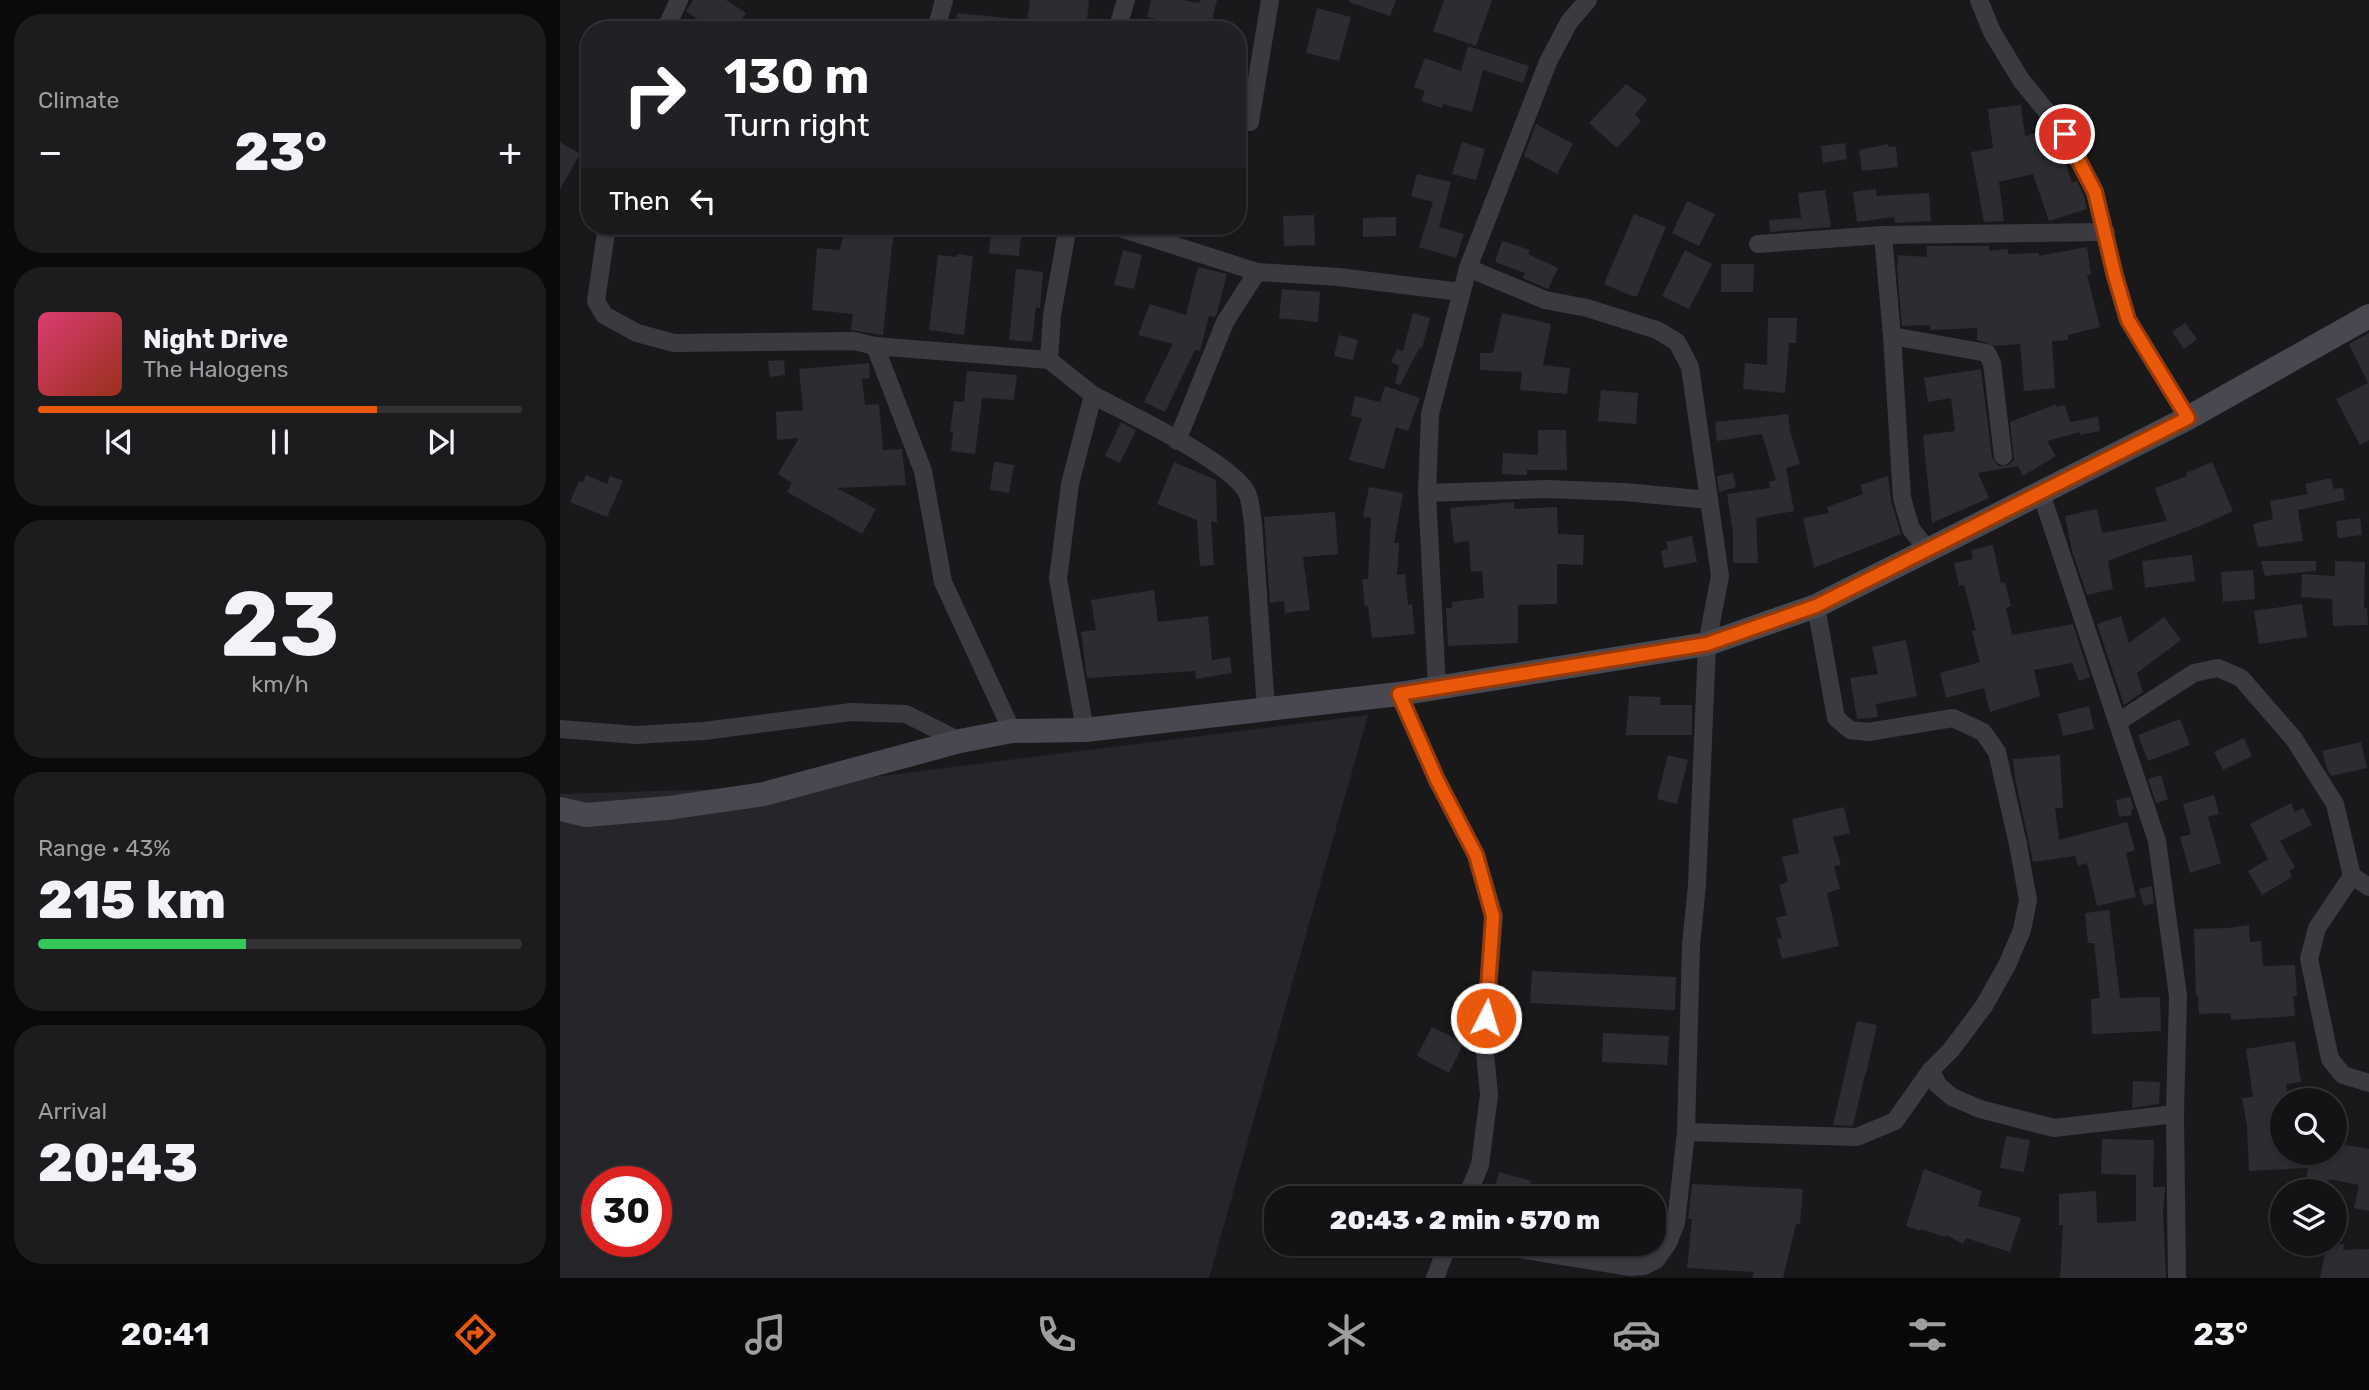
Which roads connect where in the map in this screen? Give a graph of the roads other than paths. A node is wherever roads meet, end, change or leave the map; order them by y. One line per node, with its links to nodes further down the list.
1 (680, 0): 7 (street)
2 (944, 0): 8 (street)
3 (1126, 0): 9 (street)
4 (1270, 0): 10 (street)
5 (1588, 0): 17 (street)
6 (1979, 0): 11 (street)
7 (670, 21)
8 (938, 21)
9 (1120, 21)
10 (1250, 122)
11 (2106, 232): 15 (street); 25 (street)
12 (606, 235): 22 (street)
13 (1066, 235): 23 (street)
14 (1142, 235): 18 (street)
15 (1883, 235): 16 (street); 21 (street)
16 (1758, 244)
17 (1468, 268): 19 (street); 30 (street)
18 (1258, 272): 19 (street); 26 (street)
19 (1461, 292): 28 (street)
20 (2369, 316): 25 (street)
21 (1892, 336): 27 (street); 31 (street)
22 (875, 345): 23 (street); 40 (street)
23 (1049, 360): 24 (street)
24 (1093, 395): 26 (street); 39 (street)
25 (2188, 418): 29 (street)
26 (1177, 441): 36 (street)
27 (2003, 456)
28 (1427, 493): 30 (street); 34 (street)
29 (2041, 493): 31 (street); 37 (street)
30 (1709, 500): 33 (street)
31 (1928, 550): 32 (street)
32 (1816, 606): 33 (street); 45 (street)
33 (1707, 644): 34 (street); 48 (street)
34 (1437, 688): 35 (street)
35 (1399, 694): 36 (street); 49 (street)
36 (1266, 709): 39 (street)
37 (2118, 722): 43 (street); 47 (street)
38 (560, 729): 41 (street)
39 (1085, 730): 40 (street)
40 (1012, 731): 41 (street)
41 (960, 741): 42 (street)
42 (560, 809)
43 (2352, 876): 44 (street); 46 (street)
44 (2369, 887)
45 (1931, 1070): 47 (street); 48 (street)
46 (2369, 1083)
47 (2175, 1114): 55 (street)
48 (1686, 1132): 50 (street)
49 (1472, 1186)
50 (1666, 1246)
51 (1443, 1256): 54 (street)
52 (1562, 1256): 53 (street)
53 (1659, 1256)
54 (1435, 1278)
55 (2177, 1278)

